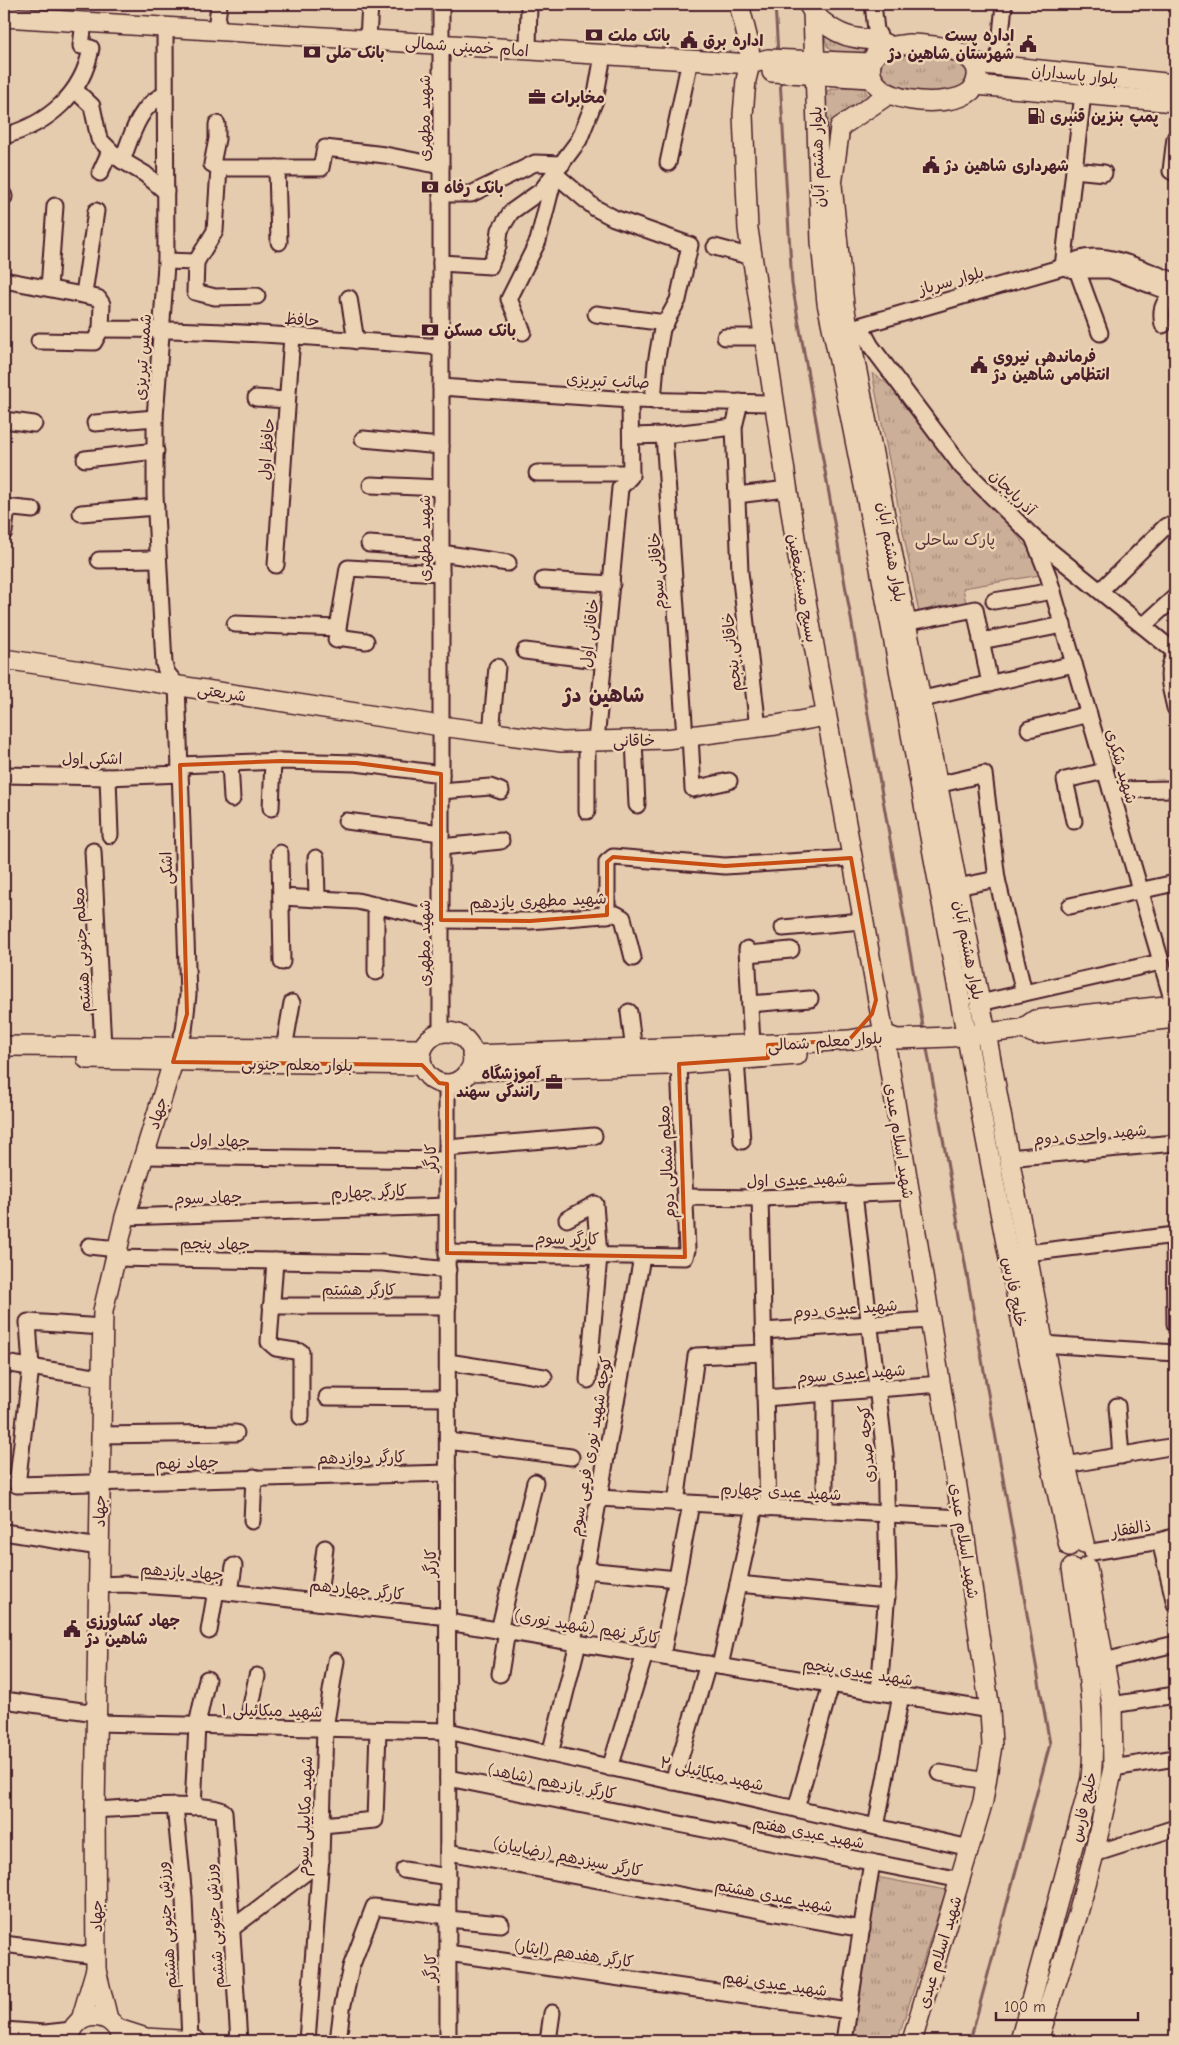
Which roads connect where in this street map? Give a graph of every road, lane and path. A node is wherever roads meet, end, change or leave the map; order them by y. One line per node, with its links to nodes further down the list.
1 (219, 4): 12 (street)
2 (370, 4): 13 (street)
3 (441, 4): 14 (street, شهید مطهری)
4 (529, 4): 16 (street)
5 (740, 4): 20 (main road, بسیج مستضعفین)
6 (873, 4): 15 (street)
7 (1004, 4): 21 (street)
8 (811, 8): 15 (main road); 22 (main road, بلوار هشتم آبان)
9 (4, 17): 10 (main road, امام خمینی شمالی)
10 (84, 22): 11 (main road, امام خمینی شمالی); 26 (street)
11 (165, 27): 12 (main road, امام خمینی شمالی); 29 (street, شمس تبریزی)
12 (216, 30): 13 (main road, امام خمینی شمالی)
13 (368, 39): 14 (main road, امام خمینی شمالی)
14 (441, 44): 16 (main road, امام خمینی شمالی); 36 (street, شهید مطهری)
15 (886, 44): 19 (main road); 23 (main road)
16 (528, 50): 17 (main road, امام خمینی شمالی)
17 (603, 55): 18 (main road, امام خمینی شمالی); 39 (street)
18 (690, 60): 20 (main road, امام خمینی شمالی); 35 (street)
19 (974, 63): 21 (main road, بلوار پاسداران); 24 (main road)
20 (763, 66): 22 (main road, امام خمینی شمالی); 50 (main road, بسیج مستضعفین)
21 (998, 66): 25 (main road, بلوار پاسداران)
22 (807, 68): 23 (main road); 66 (main road, بلوار هشتم آبان)
23 (871, 70): 27 (main road)
24 (975, 84): 27 (main road); 28 (main road, بلوار پاسداران)
25 (1175, 84)
26 (75, 90): 32 (street); 34 (street)
27 (889, 94): 66 (main road, بلوار هشتم آبان)
28 (1083, 94): 30 (main road, بلوار پاسداران); 40 (street)
29 (164, 95): 34 (street); 44 (street, شمس تبریزی)
30 (1175, 102)
31 (217, 124): 37 (street)
32 (4, 136)
33 (1175, 138): 43 (street)
34 (116, 156): 41 (street); 44 (street)
35 (668, 163)
36 (441, 166): 38 (street); 45 (street, شهید مطهری)
37 (219, 168): 38 (street); 52 (street)
38 (277, 168): 48 (street)
39 (558, 169): 45 (street); 53 (street); 63 (street); 67 (street)
40 (1074, 170): 42 (street); 54 (street)
41 (100, 173)
42 (1104, 173)
43 (1175, 173)
44 (166, 192): 51 (street, شمس تبریزی)
45 (441, 194): 53 (street, شهید مطهری)
46 (55, 206): 56 (street)
47 (96, 211): 58 (street)
48 (279, 242)
49 (715, 247): 50 (street)
50 (752, 257): 71 (main road, بسیج مستضعفین)
51 (166, 260): 52 (street); 65 (street, شمس تبریزی)
52 (196, 262): 59 (street)
53 (441, 263): 74 (street, شهید مطهری)
54 (1070, 268): 57 (street, بلوار سرباز); 66 (street, بلوار سرباز); 68 (street)
55 (4, 280): 56 (street)
56 (49, 288): 58 (street)
57 (1174, 290): 64 (street)
58 (84, 294): 62 (street)
59 (257, 296)
60 (349, 298): 72 (street)
61 (596, 314): 63 (street)
62 (102, 322): 65 (street, حافظ); 73 (street)
63 (666, 323): 79 (street)
64 (1163, 325)
65 (161, 329): 69 (street, حافظ); 82 (street, شمس تبریزی)
66 (847, 329): 105 (main road, بلوار هشتم آبان); 106 (street, آذربایجان)
67 (523, 332)
68 (1100, 333)
69 (292, 336): 72 (street, حافظ); 77 (street, حافظ اول)
70 (725, 337): 71 (street)
71 (764, 338): 81 (main road, بسیج مستضعفین)
72 (356, 340): 74 (street, حافظ)
73 (39, 341)
74 (441, 347): 75 (street, شهید مطهری)
75 (441, 387): 78 (street, صائب تبریزی); 90 (street, شهید مطهری)
76 (256, 398): 77 (street)
77 (287, 400): 112 (street, حافظ اول)
78 (630, 400): 79 (street, صائب تبریزی); 88 (street)
79 (653, 400): 80 (street, صائب تبریزی)
80 (740, 402): 81 (street, صائب تبریزی); 86 (street, خاقانی پنجم)
81 (773, 403): 97 (main road, بسیج مستضعفین)
82 (155, 418): 84 (street); 91 (street, شمس تبریزی)
83 (4, 420): 85 (street)
84 (95, 423)
85 (34, 424)
86 (734, 427): 87 (street); 98 (street, خاقانی پنجم)
87 (664, 435): 88 (street); 143 (street, خاقانی سوم)
88 (632, 436): 94 (street)
89 (363, 440): 90 (street)
90 (441, 446): 96 (street, شهید مطهری)
91 (156, 451): 92 (street); 100 (street, شمس تبریزی)
92 (85, 459)
93 (537, 473): 94 (street)
94 (631, 473): 115 (street, خاقانی اول)
95 (371, 485): 96 (street)
96 (441, 488): 108 (street, شهید مطهری)
97 (787, 488): 98 (street); 138 (main road, بسیج مستضعفین)
98 (737, 496): 140 (street, خاقانی پنجم)
99 (5, 507): 101 (street); 104 (street)
100 (156, 507): 102 (street); 109 (street, شمس تبریزی)
101 (33, 510)
102 (81, 513)
103 (1166, 526): 116 (street)
104 (4, 532)
105 (880, 532): 120 (main road, بلوار هشتم آبان); 135 (main road, بلوار هشتم آبان)
106 (1033, 537): 116 (street, آذربایجان); 117 (street, شهید شکری)
107 (369, 544): 108 (street)
108 (441, 551): 111 (street); 113 (street, شهید مطهری)
109 (157, 559): 110 (street); 134 (street, شمس تبریزی)
110 (99, 560)
111 (508, 563)
112 (276, 566)
113 (441, 573): 124 (street); 139 (street, شهید مطهری)
114 (543, 580): 115 (street)
115 (612, 586): 130 (street, خاقانی اول)
116 (1100, 591): 123 (street, آذربایجان)
117 (1053, 592): 119 (street); 122 (street, شهید شکری)
118 (1175, 597): 123 (street)
119 (994, 601)
120 (904, 623): 125 (street); 135 (main road, بلوار هشتم آبان)
121 (235, 624): 124 (street)
122 (1063, 625): 125 (street); 131 (street, شهید شکری)
123 (1143, 626): 128 (street, آذربایجان)
124 (337, 635): 126 (street)
125 (982, 641): 133 (street)
126 (366, 642)
127 (525, 651): 130 (street)
128 (1175, 653): 136 (street)
129 (4, 659): 134 (main road, شریعتی)
130 (604, 661): 145 (street, خاقانی اول)
131 (1074, 664): 133 (street); 137 (street, شهید شکری)
132 (497, 667): 142 (street)
133 (990, 684): 135 (street)
134 (177, 686): 139 (main road, شریعتی); 148 (street, اشکی)
135 (912, 701): 154 (main road, بلوار هشتم آبان); 199 (main road, بلوار هشتم آبان)
136 (1175, 708)
137 (1088, 714): 141 (street); 149 (street, شهید شکری)
138 (826, 716): 140 (main road, خاقانی); 171 (main road, بسیج مستضعفین)
139 (441, 726): 142 (main road, خاقانی); 150 (street, شهید مطهری)
140 (758, 728): 143 (main road, خاقانی)
141 (1029, 728)
142 (490, 733): 145 (main road, خاقانی)
143 (688, 737): 144 (main road, خاقانی); 153 (street, خاقانی سوم)
144 (634, 740): 145 (main road, خاقانی); 160 (street)
145 (592, 741): 162 (street, خاقانی اول)
146 (273, 761): 147 (street, اشکی اول); 150 (street, اشکی اول); 161 (street)
147 (230, 764): 148 (street, اشکی اول); 159 (street)
148 (180, 770): 152 (street, اشکی اول); 207 (street, اشکی)
149 (1105, 771): 156 (street, شهید شکری); 164 (street)
150 (441, 774): 157 (street, شهید مطهری)
151 (4, 775): 152 (street, اشکی اول)
152 (108, 777): 165 (street)
153 (729, 781)
154 (936, 785): 172 (street); 174 (main road, بلوار هشتم آبان)
155 (1175, 789): 156 (street)
156 (1110, 790): 175 (street, شهید شکری)
157 (441, 791): 158 (street); 166 (street, شهید مطهری)
158 (501, 791)
159 (232, 799)
160 (637, 805)
161 (271, 808)
162 (587, 811)
163 (346, 821): 166 (street)
164 (1074, 821)
165 (110, 835)
166 (441, 840): 167 (street); 181 (street, شهید مطهری)
167 (501, 841)
168 (93, 851): 203 (street, معلم جنوبی هشتم)
169 (280, 853): 176 (street)
170 (316, 858): 177 (street)
171 (851, 858): 180 (street); 182 (main road, بسیج مستضعفین)
172 (997, 879): 174 (street); 189 (street)
173 (1175, 883): 175 (street)
174 (957, 887): 193 (main road, بلوار هشتم آبان)
175 (1140, 891): 179 (street); 187 (street, شهید شکری)
176 (281, 897): 177 (street, شهید مطهری یازدهم); 186 (street)
177 (317, 899): 178 (street, شهید مطهری یازدهم)
178 (376, 905): 181 (street, شهید مطهری یازدهم); 188 (street)
179 (1070, 906)
180 (607, 914): 181 (street, شهید مطهری یازدهم); 185 (street, شهید مطهری یازدهم)
181 (441, 920): 197 (street, شهید مطهری)
182 (862, 921): 183 (street); 191 (main road, بسیج مستضعفین)
183 (783, 928)
184 (792, 950): 194 (street)
185 (633, 958)
186 (282, 962)
187 (1161, 962): 189 (street); 195 (street, شهید شکری)
188 (376, 972)
189 (1024, 993): 193 (street)
190 (810, 999): 194 (street)
191 (876, 1000): 200 (main road); 201 (main road, بسیج مستضعفین)
192 (292, 1002): 204 (street)
193 (980, 1003): 198 (main road, بلوار هشتم آبان)
194 (750, 1004): 205 (street)
195 (1175, 1009): 198 (main road)
196 (629, 1012): 206 (street)
197 (441, 1033): 209 (main road); 211 (main road)
198 (986, 1033): 199 (main road); 219 (main road, خلیج فارس)
199 (959, 1036): 201 (main road); 286 (main road, خلیج فارس)
200 (850, 1040): 201 (main road, بلوار معلم شمالی); 205 (main road, بلوار معلم شمالی)
201 (894, 1040): 205 (main road, بلوار معلم شمالی); 220 (main road, شهید اسلام عبدی)
202 (4, 1046): 203 (main road, بلوار معلم جنوبی)
203 (104, 1047): 207 (main road, بلوار معلم جنوبی)
204 (284, 1049): 207 (main road, بلوار معلم جنوبی); 209 (main road, بلوار معلم جنوبی)
205 (763, 1049): 206 (main road, بلوار معلم شمالی); 210 (main road, بلوار معلم شمالی)
206 (634, 1051): 211 (main road, بلوار معلم شمالی)
207 (175, 1056): 208 (main road, بلوار معلم جنوبی); 209 (main road, بلوار معلم جنوبی); 218 (main road, جهاد)
208 (4, 1057)
209 (422, 1057): 213 (main road)
210 (736, 1060): 212 (main road, بلوار معلم شمالی); 215 (street)
211 (470, 1063): 212 (main road, بلوار معلم شمالی); 213 (main road)
212 (679, 1064): 222 (street, معلم شمالی دوم)
213 (447, 1084): 217 (street, کارگر)
214 (594, 1136): 217 (street, جهاد اول)
215 (742, 1140)
216 (1175, 1143): 219 (street, شهید واحدی دوم)
217 (447, 1154): 218 (street, جهاد اول); 224 (street, کارگر)
218 (144, 1156): 226 (main road, جهاد)
219 (1008, 1158): 232 (main road, خلیج فارس)
220 (908, 1192): 221 (street, شهید عبدی اول); 240 (main road, شهید اسلام عبدی)
221 (854, 1194): 223 (street, شهید عبدی اول); 242 (street, کوچه صدری)
222 (686, 1197): 223 (street, شهید عبدی اول); 235 (street, معلم شمالی دوم)
223 (760, 1198): 244 (street)
224 (448, 1206): 225 (street, کارگر چهارم); 231 (street, کارگر)
225 (291, 1212): 226 (street, جهاد سوم)
226 (125, 1216): 230 (main road, جهاد)
227 (567, 1218): 233 (street)
228 (1175, 1235): 232 (street); 241 (street)
229 (89, 1246): 230 (street, جهاد پنجم)
230 (115, 1253): 236 (street, جهاد پنجم); 243 (main road, جهاد)
231 (448, 1253): 233 (street, کارگر سوم); 237 (street, کارگر)
232 (1027, 1253): 245 (main road, خلیج فارس)
233 (599, 1256): 234 (street, کارگر سوم); 253 (street)
234 (642, 1257): 235 (street, کارگر سوم); 274 (street, کوچه شهید نوری فرعی سوم)
235 (685, 1257)
236 (275, 1261): 237 (street, جهاد پنجم); 238 (street)
237 (448, 1270): 239 (street, کارگر)
238 (271, 1306): 239 (street, کارگر هشتم); 261 (street)
239 (448, 1306): 248 (street, کارگر)
240 (930, 1320): 242 (street, شهید عبدی دوم); 254 (main road, شهید اسلام عبدی)
241 (1175, 1324)
242 (871, 1325): 244 (street, شهید عبدی دوم); 255 (street, کوچه صدری)
243 (103, 1327): 250 (street); 252 (main road, جهاد)
244 (763, 1331): 246 (street)
245 (1043, 1344): 247 (street); 268 (main road, خلیج فارس)
246 (764, 1353): 259 (street); 275 (street)
247 (1175, 1353)
248 (448, 1362): 251 (street); 258 (street, کارگر)
249 (4, 1363): 250 (street)
250 (31, 1367): 252 (street); 273 (street, جهاد نهم)
251 (544, 1377)
252 (101, 1378): 263 (main road, جهاد)
253 (588, 1380)
254 (940, 1384): 255 (street, شهید عبدی سوم); 279 (main road, شهید اسلام عبدی)
255 (879, 1389): 256 (street, شهید عبدی سوم); 278 (street, کوچه صدری)
256 (825, 1393): 259 (street, شهید عبدی سوم); 277 (street)
257 (327, 1397): 258 (street)
258 (448, 1398): 264 (street, کارگر)
259 (765, 1398): 276 (street)
260 (1117, 1406): 266 (street)
261 (301, 1416)
262 (236, 1433): 263 (street)
263 (100, 1435): 273 (main road, جهاد)
264 (448, 1441): 267 (street); 269 (street, کارگر)
265 (1175, 1446): 266 (street)
266 (1121, 1456): 268 (street)
267 (571, 1457)
268 (1066, 1465): 286 (main road, خلیج فارس)
269 (448, 1473): 270 (street, کارگر دوازدهم); 297 (street, کارگر)
270 (276, 1476): 271 (street, جهاد نهم)
271 (254, 1477): 273 (street, جهاد نهم); 280 (street)
272 (535, 1482): 299 (street)
273 (99, 1483): 284 (main road, جهاد)
274 (598, 1498): 275 (street, شهید عبدی چهارم); 288 (street, کوچه شهید نوری فرعی سوم)
275 (684, 1503): 276 (street, شهید عبدی چهارم); 289 (street)
276 (762, 1507): 277 (street, شهید عبدی چهارم); 290 (street)
277 (825, 1511): 278 (street, شهید عبدی چهارم)
278 (888, 1514): 279 (street, شهید عبدی چهارم); 294 (street, کوچه صدری)
279 (962, 1518): 316 (main road, شهید اسلام عبدی)
280 (252, 1521)
281 (4, 1532): 284 (street)
282 (1175, 1536): 283 (street, ذالفقار)
283 (1160, 1541): 286 (street, ذالفقار); 296 (street)
284 (98, 1547): 291 (main road, جهاد)
285 (325, 1548): 295 (street)
286 (1081, 1555): 305 (main road); 370 (main road, خلیج فارس)
287 (234, 1566): 292 (street)
288 (586, 1570): 289 (street); 300 (street, کوچه شهید نوری فرعی سوم)
289 (677, 1579): 303 (street)
290 (738, 1584): 294 (street); 306 (street)
291 (98, 1585): 292 (street, جهاد یازدهم); 317 (main road, جهاد)
292 (223, 1591): 293 (street, جهاد یازدهم); 298 (street)
293 (262, 1596): 295 (street, کارگر چهاردهم)
294 (886, 1598): 311 (street, کوچه صدری)
295 (318, 1602): 297 (street, کارگر چهاردهم)
296 (1175, 1604)
297 (448, 1619): 299 (street, کارگر نهم (شهید نوری)); 322 (street, کارگر)
298 (209, 1631)
299 (503, 1631): 300 (street, کارگر نهم (شهید نوری)); 307 (street)
300 (575, 1642): 302 (street, کارگر نهم (شهید نوری)); 323 (street, کوچه شهید نوری فرعی سوم)
301 (1175, 1644): 305 (street)
302 (645, 1654): 303 (street, کارگر نهم (شهید نوری)); 325 (street)
303 (662, 1656): 306 (street, کارگر نهم (شهید نوری))
304 (336, 1660): 320 (street, شهید مکاییلی سوم)
305 (1104, 1661): 315 (main road)
306 (714, 1665): 310 (street, شهید عبدی پنجم); 330 (street)
307 (500, 1674)
308 (257, 1676): 319 (street)
309 (207, 1679): 318 (street)
310 (831, 1684): 311 (street, شهید عبدی پنجم); 333 (street)
311 (879, 1692): 312 (street, شهید عبدی پنجم)
312 (901, 1695): 316 (street, شهید عبدی پنجم); 337 (street)
313 (1175, 1695): 315 (street)
314 (4, 1700): 317 (street, شهید میکائیلی ۱)
315 (1112, 1705): 326 (main road)
316 (990, 1710): 329 (main road, شهید اسلام عبدی)
317 (96, 1718): 318 (street, شهید میکائیلی ۱); 334 (main road, جهاد)
318 (197, 1725): 319 (street, شهید میکائیلی ۱); 332 (street)
319 (247, 1726): 320 (street, شهید میکائیلی ۱)
320 (325, 1728): 321 (street, شهید میکائیلی ۱); 336 (street, شهید مکاییلی سوم)
321 (378, 1730): 322 (street, شهید میکائیلی ۱); 336 (street)
322 (448, 1731): 323 (street, شهید میکائیلی ۲); 328 (street, کارگر)
323 (550, 1754): 325 (street, شهید میکائیلی ۲)
324 (1175, 1758): 326 (street)
325 (610, 1768): 330 (street, شهید میکائیلی ۲)
326 (1113, 1768): 341 (main road)
327 (940, 1773): 329 (street)
328 (448, 1778): 335 (street, کارگر یازدهم (شاهد)); 340 (street, کارگر)
329 (986, 1780): 339 (main road, شهید اسلام عبدی)
330 (673, 1782): 333 (street, شهید میکائیلی ۲)
331 (174, 1806): 332 (street); 334 (street); 361 (street, ورزش جنوبی هشتم)
332 (192, 1807): 350 (street, ورزش جنوبی ششم)
333 (796, 1809): 337 (street, شهید میکائیلی ۲)
334 (95, 1810): 354 (main road, جهاد)
335 (650, 1818): 343 (street, شهید عبدی هفتم)
336 (322, 1825): 342 (street, شهید مکاییلی سوم)
337 (876, 1827): 339 (street, شهید میکائیلی ۲)
338 (1175, 1828): 341 (street)
339 (970, 1848): 346 (main road, شهید اسلام عبدی)
340 (448, 1852): 345 (street, کارگر); 347 (street, کارگر سیزدهم (رضاییان))
341 (1094, 1854): 371 (main road)
342 (320, 1861): 350 (street); 364 (street, شهید مکاییلی سوم)
343 (872, 1862): 346 (street, شهید عبدی هفتم); 351 (street)
344 (404, 1870): 345 (street)
345 (448, 1877): 348 (street, کارگر)
346 (961, 1880): 369 (main road, شهید اسلام عبدی)
347 (681, 1895): 351 (street, شهید عبدی هشتم)
348 (448, 1918): 349 (street); 353 (street, کارگر); 365 (street)
349 (501, 1924)
350 (231, 1929): 363 (street, ورزش جنوبی ششم)
351 (862, 1929): 356 (street)
352 (4, 1944): 354 (street)
353 (448, 1953): 355 (street, کارگر هفدهم (ایثار)); 366 (street, کارگر)
354 (96, 1962): 359 (main road, جهاد); 360 (main road, جهاد)
355 (695, 1989): 356 (street, شهید عبدی نهم)
356 (849, 2011): 368 (street)
357 (552, 2013): 367 (street)
358 (4, 2030): 359 (street)
359 (74, 2030): 360 (main road)
360 (116, 2030): 361 (main road)
361 (190, 2041): 362 (main road)
362 (196, 2041)
363 (239, 2041)
364 (307, 2041)
365 (338, 2041)
366 (448, 2041)
367 (548, 2041)
368 (844, 2041)
369 (912, 2041)
370 (1020, 2041)
371 (1038, 2041)

